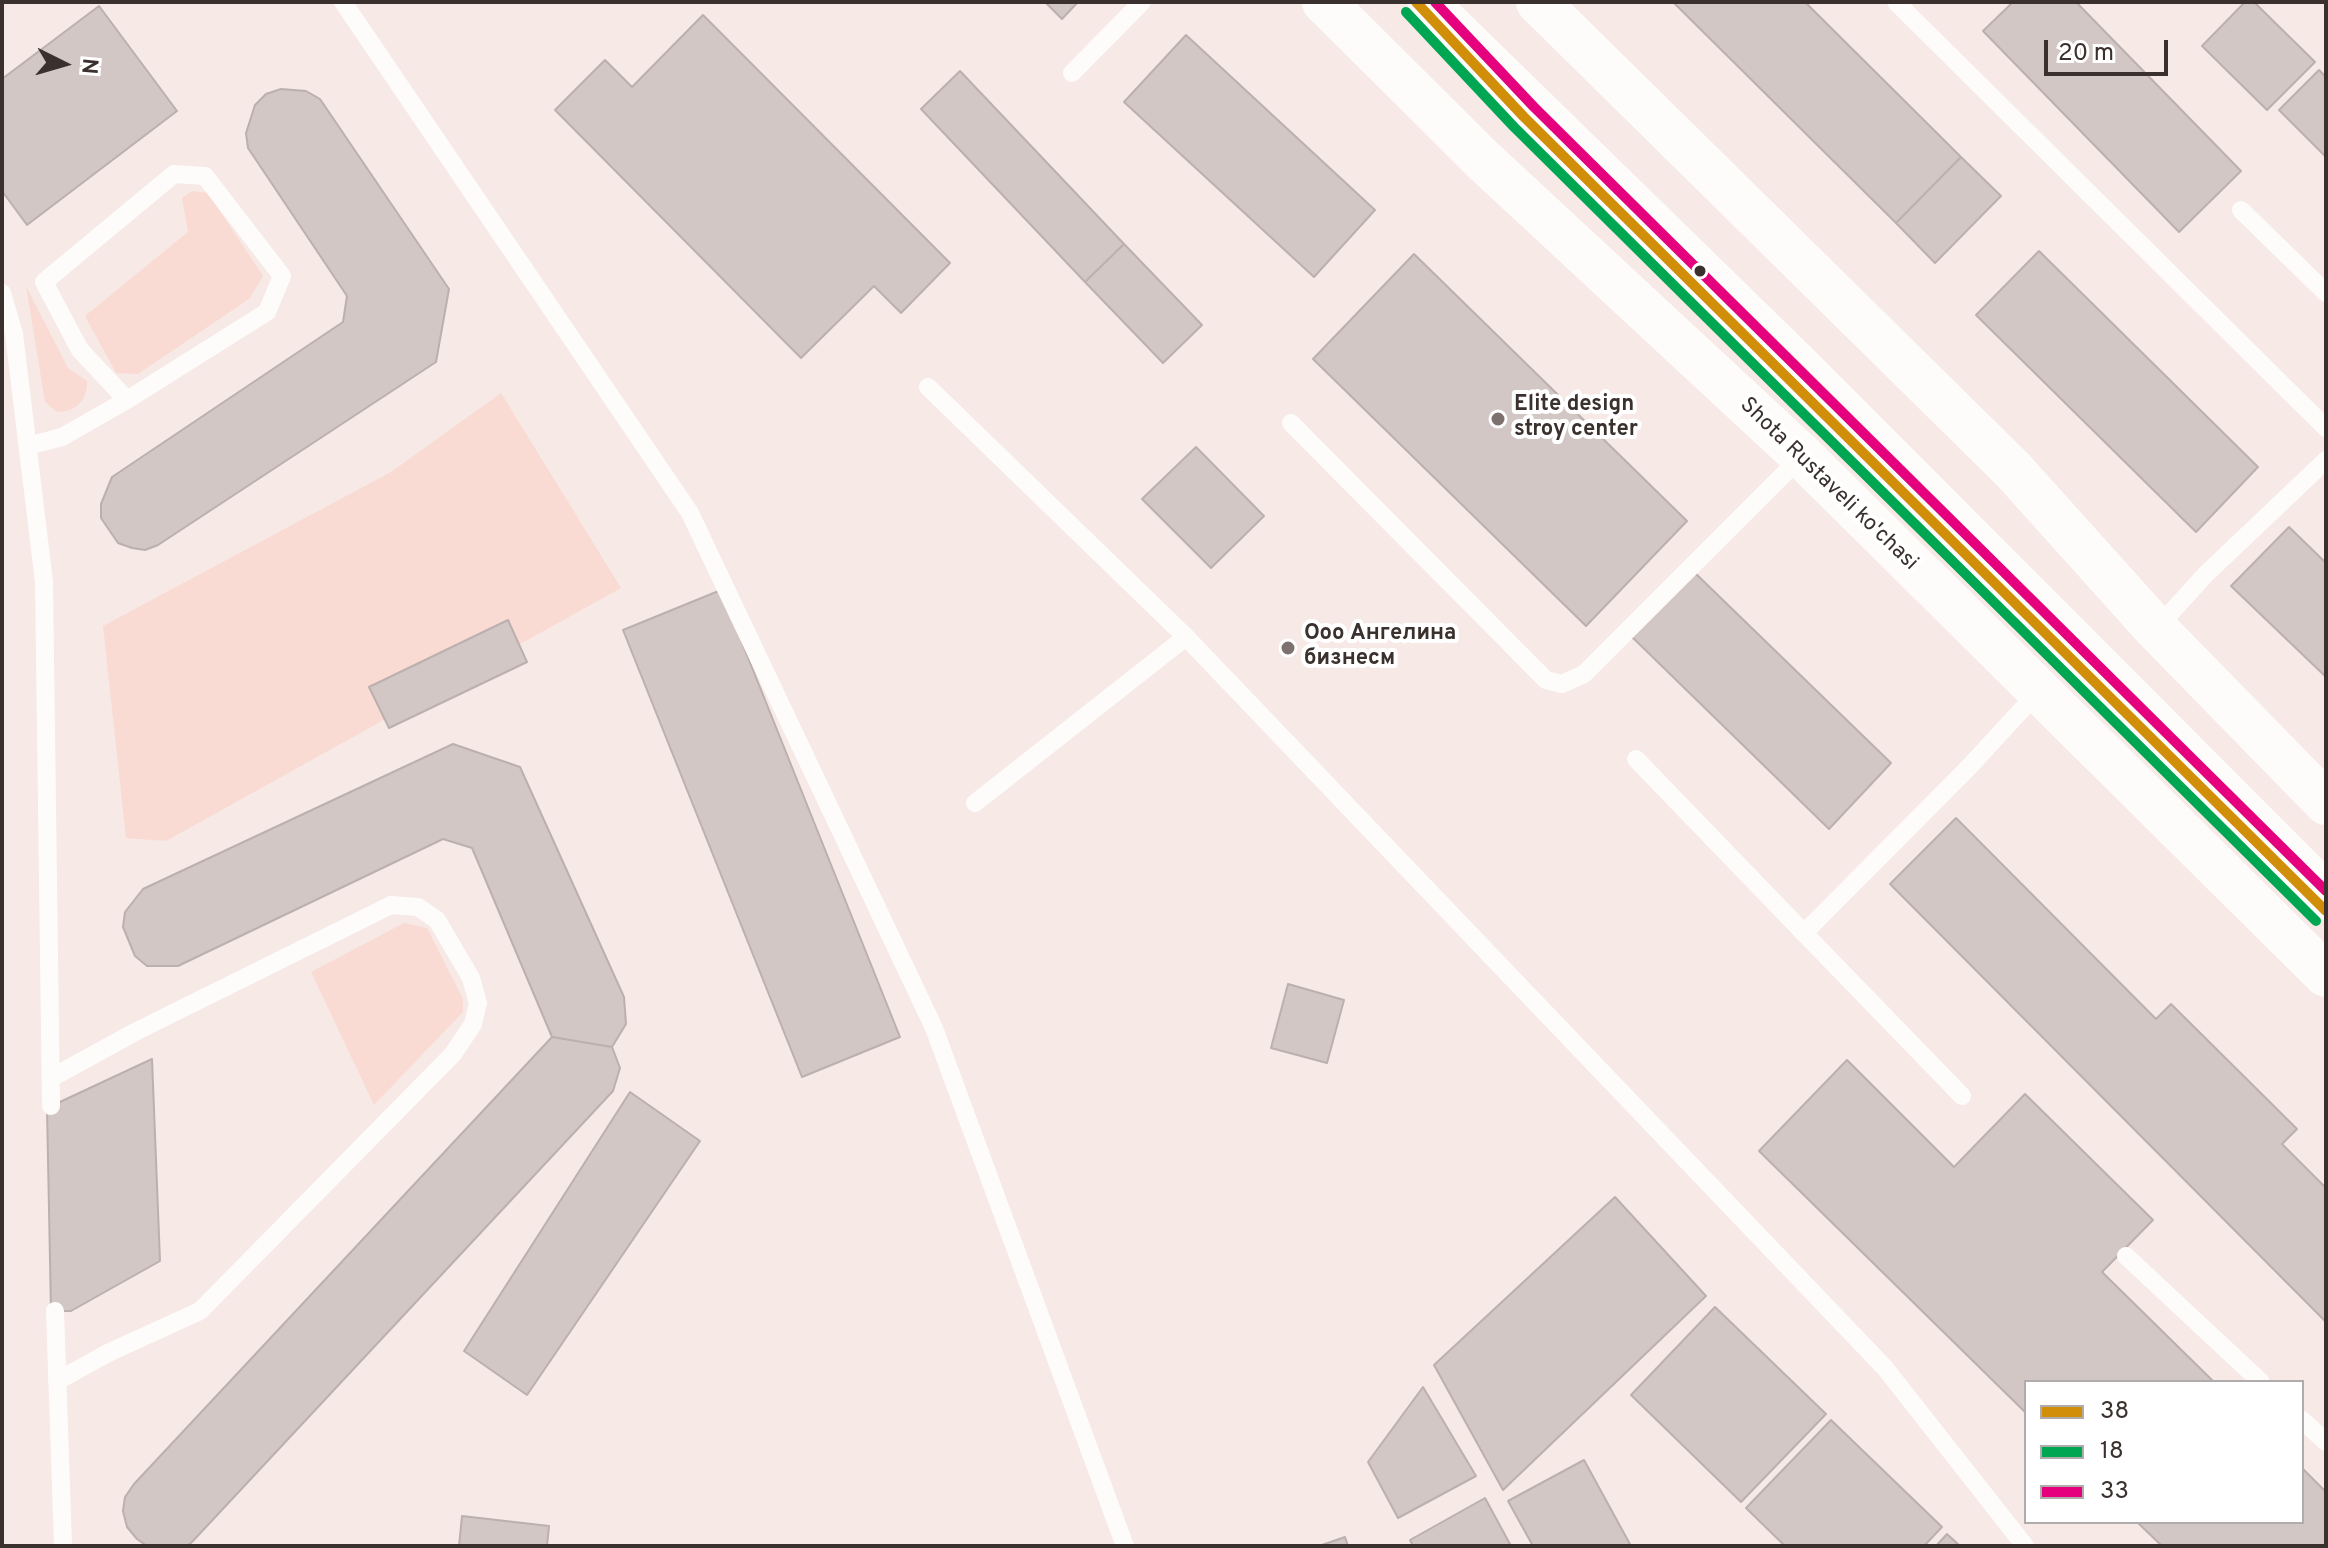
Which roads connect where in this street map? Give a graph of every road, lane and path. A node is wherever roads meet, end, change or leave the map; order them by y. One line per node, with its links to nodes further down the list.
1 (343, 2): 39 (lane)
2 (1142, 2): 8 (lane)
3 (1324, 2): 17 (main road, Shota Rustaveli ko'chasi)
4 (1416, 2): 26 (lane)
5 (1444, 2): 25 (lane)
6 (1538, 2): 19 (main road)
7 (1896, 2): 15 (lane)
8 (1072, 73)
9 (2241, 210): 11 (lane)
10 (2, 293): 16 (lane)
11 (2326, 293)
12 (928, 387): 20 (lane)
13 (127, 400): 13 (lane); 16 (lane)
14 (1291, 423): 17 (lane)
15 (2326, 428)
16 (28, 446): 29 (lane)
17 (1802, 456): 21 (main road, Shota Rustaveli ko'chasi)
18 (2326, 460): 19 (lane)
19 (2156, 629): 24 (main road)
20 (1186, 637): 23 (lane); 40 (lane)
21 (2038, 692): 27 (lane); 28 (main road, Shota Rustaveli ko'chasi)
22 (1636, 759): 27 (lane)
23 (975, 803)
24 (2326, 803)
25 (2326, 876)
26 (2326, 911)
27 (1804, 933): 30 (lane)
28 (2326, 975)
29 (51, 1078): 31 (lane); 35 (lane)
30 (1962, 1096)
31 (51, 1106)
32 (2126, 1256): 34 (lane)
33 (55, 1311): 35 (lane)
34 (2259, 1380)
35 (57, 1381): 38 (lane)
36 (2304, 1422): 37 (lane)
37 (2326, 1442)
38 (63, 1546)
39 (1125, 1546)
40 (2025, 1546)

